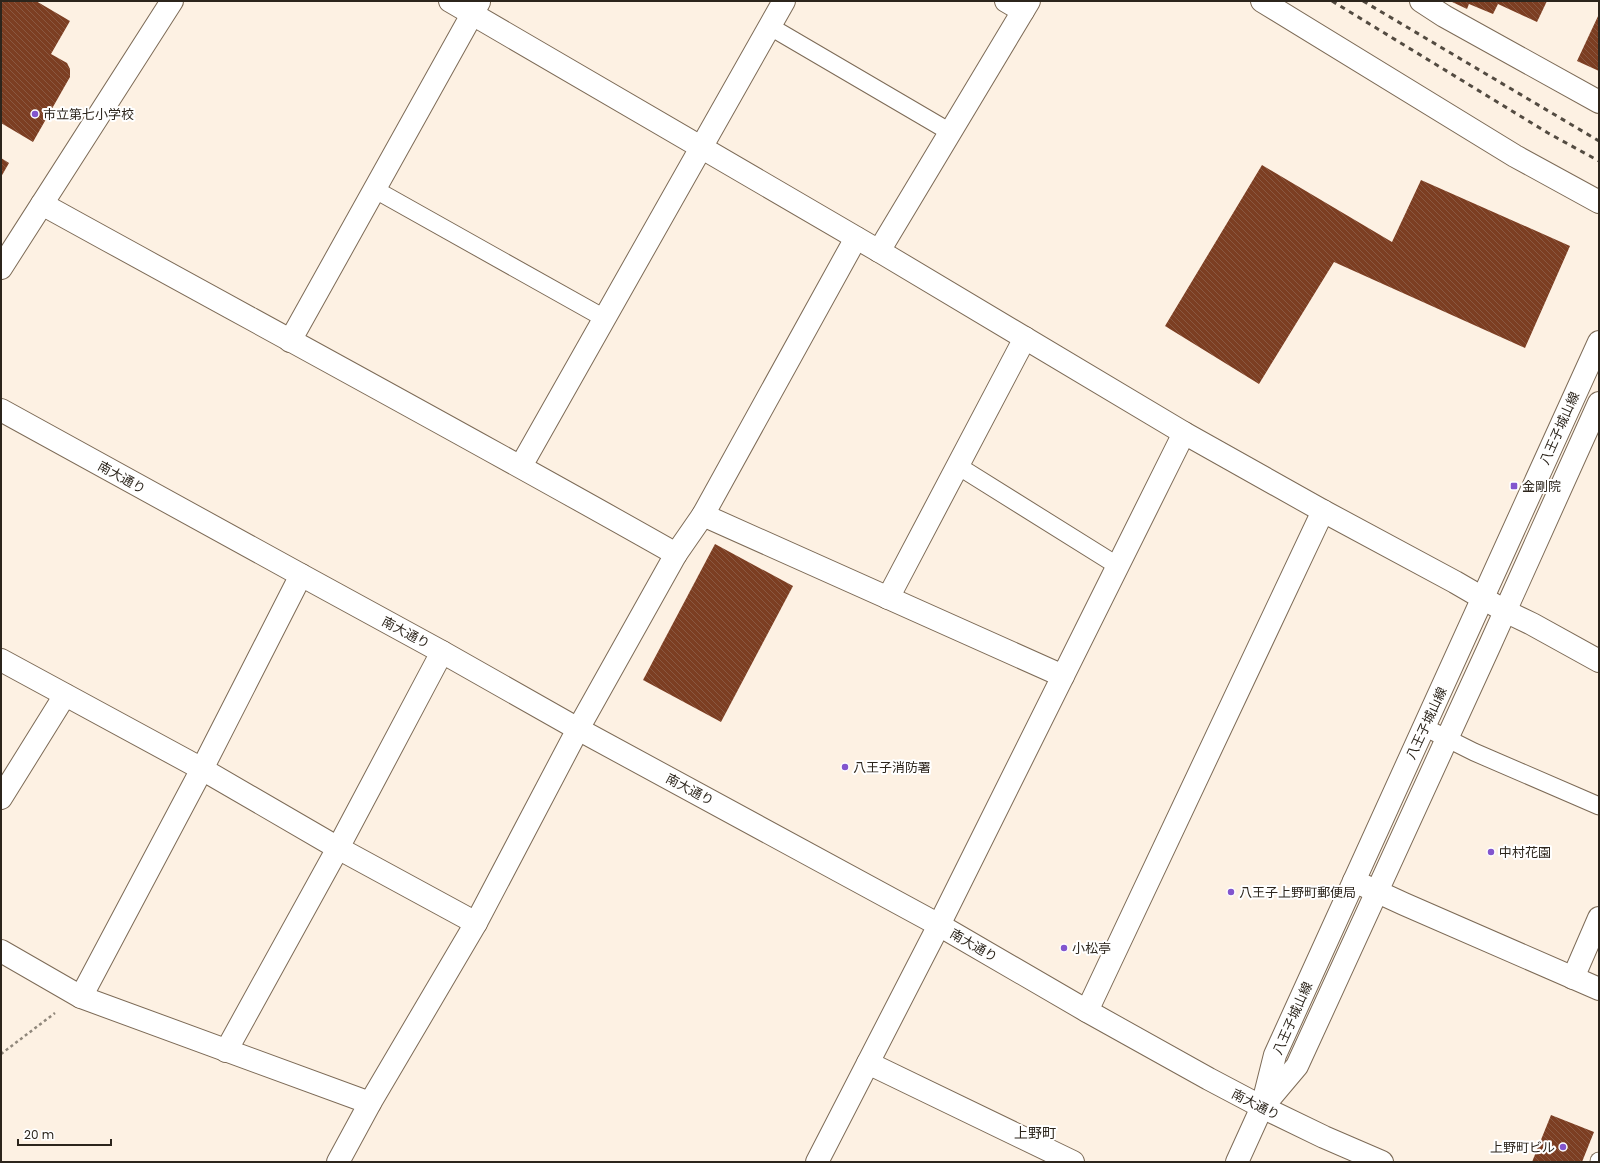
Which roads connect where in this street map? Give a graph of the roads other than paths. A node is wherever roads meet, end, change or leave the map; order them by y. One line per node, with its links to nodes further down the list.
1 (172, 1): 14 (street)
2 (450, 1): 7 (street)
3 (784, 1): 8 (street)
4 (1262, 1): 13 (street)
5 (1421, 1): 9 (street)
6 (1019, 4): 10 (street)
7 (476, 8): 11 (street); 12 (street)
8 (769, 26): 10 (lane); 11 (street)
9 (1599, 102)
10 (950, 132): 16 (street)
11 (701, 147): 15 (street); 18 (street)
12 (374, 189): 18 (lane); 20 (street)
13 (1599, 202)
14 (42, 204): 17 (street); 20 (street)
15 (856, 238): 16 (street); 28 (street)
16 (879, 251): 19 (street)
17 (1, 268)
18 (604, 318): 25 (street)
19 (1025, 338): 24 (street); 26 (street)
20 (290, 341): 25 (street)
21 (1599, 342): 33 (street, 八王子城山線)
22 (1599, 403): 34 (street, 八王子城山線)
23 (1, 410): 31 (street, 南大通り)
24 (1184, 433): 27 (street); 30 (street)
25 (521, 466): 29 (street)
26 (958, 466): 30 (lane); 32 (street)
27 (1323, 511): 33 (street); 56 (street)
28 (703, 515): 29 (street); 32 (street)
29 (676, 554): 41 (street)
30 (1118, 566): 38 (street)
31 (301, 575): 35 (street, 南大通り); 43 (street)
32 (888, 598): 38 (street)
33 (1483, 598): 34 (street); 40 (street, 八王子城山線)
34 (1505, 612): 37 (street); 42 (street, 八王子城山線)
35 (442, 652): 41 (street, 南大通り); 46 (street)
36 (1, 660): 39 (street)
37 (1599, 661)
38 (1063, 676): 51 (street)
39 (65, 695): 43 (street); 44 (street)
40 (1424, 728): 42 (lane); 47 (street, 八王子城山線)
41 (578, 729): 50 (street); 51 (street, 南大通り)
42 (1446, 739): 45 (lane); 48 (street, 八王子城山線)
43 (202, 769): 46 (street); 55 (street)
44 (1, 798)
45 (1599, 806)
46 (338, 848): 50 (street); 57 (street)
47 (1354, 880): 48 (street); 60 (street, 八王子城山線)
48 (1378, 892): 53 (street); 60 (street, 八王子城山線)
49 (1599, 918): 53 (street)
50 (476, 923): 59 (street)
51 (939, 925): 56 (street, 南大通り); 58 (street)
52 (1, 951): 55 (street)
53 (1573, 978): 54 (street)
54 (1599, 989)
55 (73, 999): 57 (street)
56 (1087, 1011): 60 (street, 南大通り)
57 (226, 1051): 59 (street)
58 (868, 1063): 62 (street); 63 (street)
59 (370, 1103): 61 (street)
60 (1262, 1108): 64 (street, 八王子城山線); 65 (street, 南大通り)
61 (338, 1162)
62 (817, 1162)
63 (1073, 1162)
64 (1237, 1162)
65 (1382, 1162)

